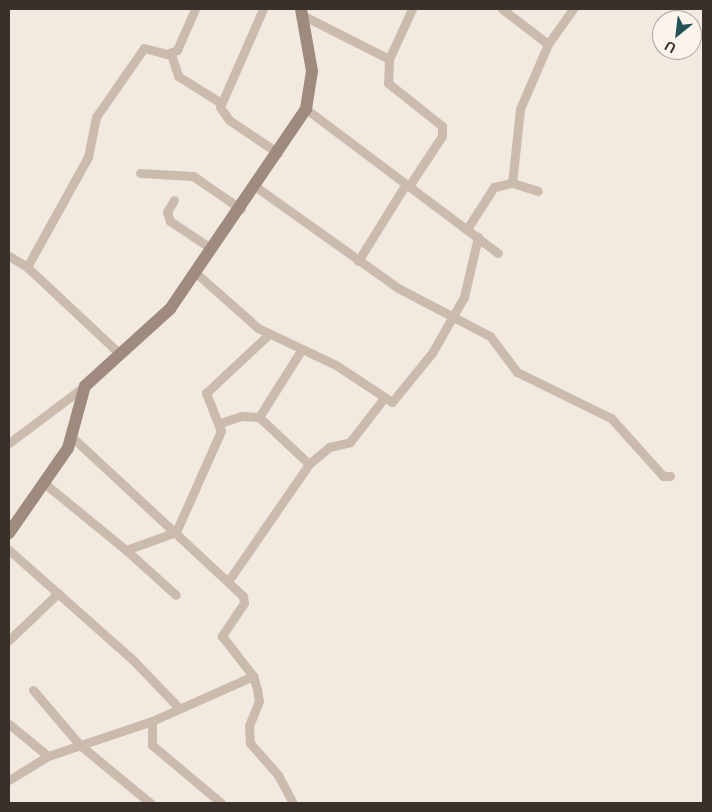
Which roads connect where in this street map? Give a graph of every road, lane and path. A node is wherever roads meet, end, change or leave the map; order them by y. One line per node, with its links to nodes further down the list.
1 (195, 9): 8 (street)
2 (263, 9): 10 (street)
3 (412, 9): 9 (street)
4 (502, 9): 7 (street)
5 (574, 9): 7 (street)
6 (302, 12): 9 (street); 11 (street)
7 (548, 44): 14 (street)
8 (171, 54): 10 (street); 26 (street)
9 (388, 59): 15 (street)
10 (221, 102): 12 (street)
11 (306, 109): 12 (street); 15 (street)
12 (278, 153): 16 (street)
13 (140, 173): 19 (street)
14 (512, 183): 17 (street); 20 (street)
15 (407, 185): 20 (street); 25 (street)
16 (256, 187): 19 (street); 25 (street)
17 (538, 191)
18 (174, 200): 22 (street)
19 (241, 209): 22 (street)
20 (467, 229): 21 (street)
21 (478, 237): 23 (street); 28 (street)
22 (212, 249): 27 (street)
23 (498, 253)
24 (9, 256): 26 (street)
25 (358, 260): 28 (street)
26 (27, 267): 31 (street)
27 (196, 273): 29 (street); 31 (street)
28 (453, 315): 33 (street); 39 (street)
29 (269, 334): 30 (street); 35 (street)
30 (302, 349): 33 (street); 34 (street)
31 (120, 354): 32 (street)
32 (85, 386): 36 (street); 37 (street)
33 (384, 398): 38 (street)
34 (259, 417): 35 (street); 38 (street)
35 (220, 424): 41 (street)
36 (73, 438): 40 (street); 41 (street)
37 (9, 443)
38 (309, 464): 45 (street)
39 (670, 476)
40 (44, 483): 42 (street); 44 (street)
41 (176, 532): 44 (street); 45 (street)
42 (9, 533)
43 (9, 550): 46 (street)
44 (126, 550): 47 (street)
45 (230, 580): 49 (street)
46 (58, 593): 48 (street); 51 (street)
47 (176, 595)
48 (9, 640)
49 (253, 676): 51 (street); 59 (street)
50 (33, 690): 54 (street)
51 (179, 708): 52 (street)
52 (152, 721): 54 (street); 58 (street)
53 (9, 724): 55 (street)
54 (80, 745): 55 (street); 57 (street)
55 (48, 756): 56 (street)
56 (9, 780)
57 (150, 803)
58 (221, 803)
59 (292, 803)

